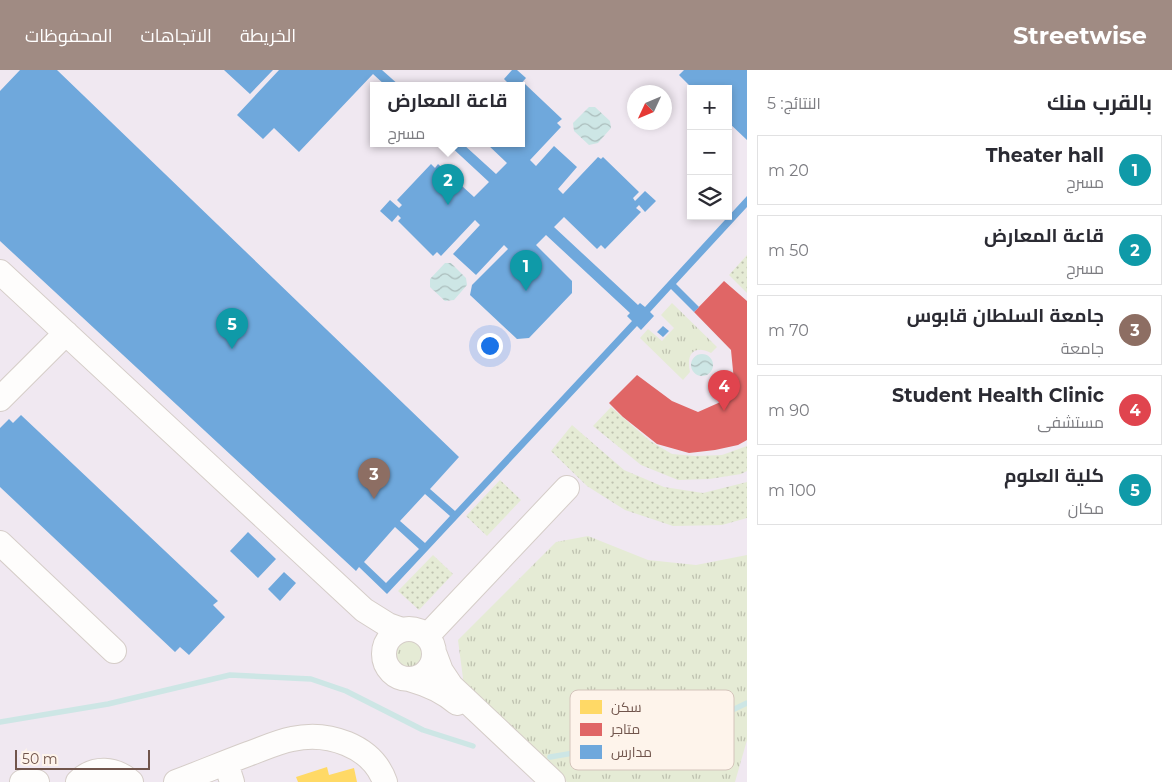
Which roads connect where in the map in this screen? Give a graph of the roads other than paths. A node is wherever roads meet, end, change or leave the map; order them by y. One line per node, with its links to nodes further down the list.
1 (0, 272): 2 (lane)
2 (66, 333): 3 (lane); 6 (lane)
3 (0, 399)
4 (567, 488): 8 (lane)
5 (0, 543): 10 (lane)
6 (364, 610): 7 (lane); 9 (lane)
7 (402, 630): 8 (lane); 9 (lane)
8 (431, 645): 11 (lane); 20 (lane)
9 (384, 650): 11 (lane)
10 (114, 651)
11 (412, 680): 19 (lane)
12 (229, 772): 17 (lane); 18 (lane)
13 (22, 782): 14 (lane)
14 (37, 782)
15 (78, 782): 16 (lane)
16 (131, 782)
17 (176, 782)
18 (385, 782)
19 (538, 782)
20 (553, 782)

